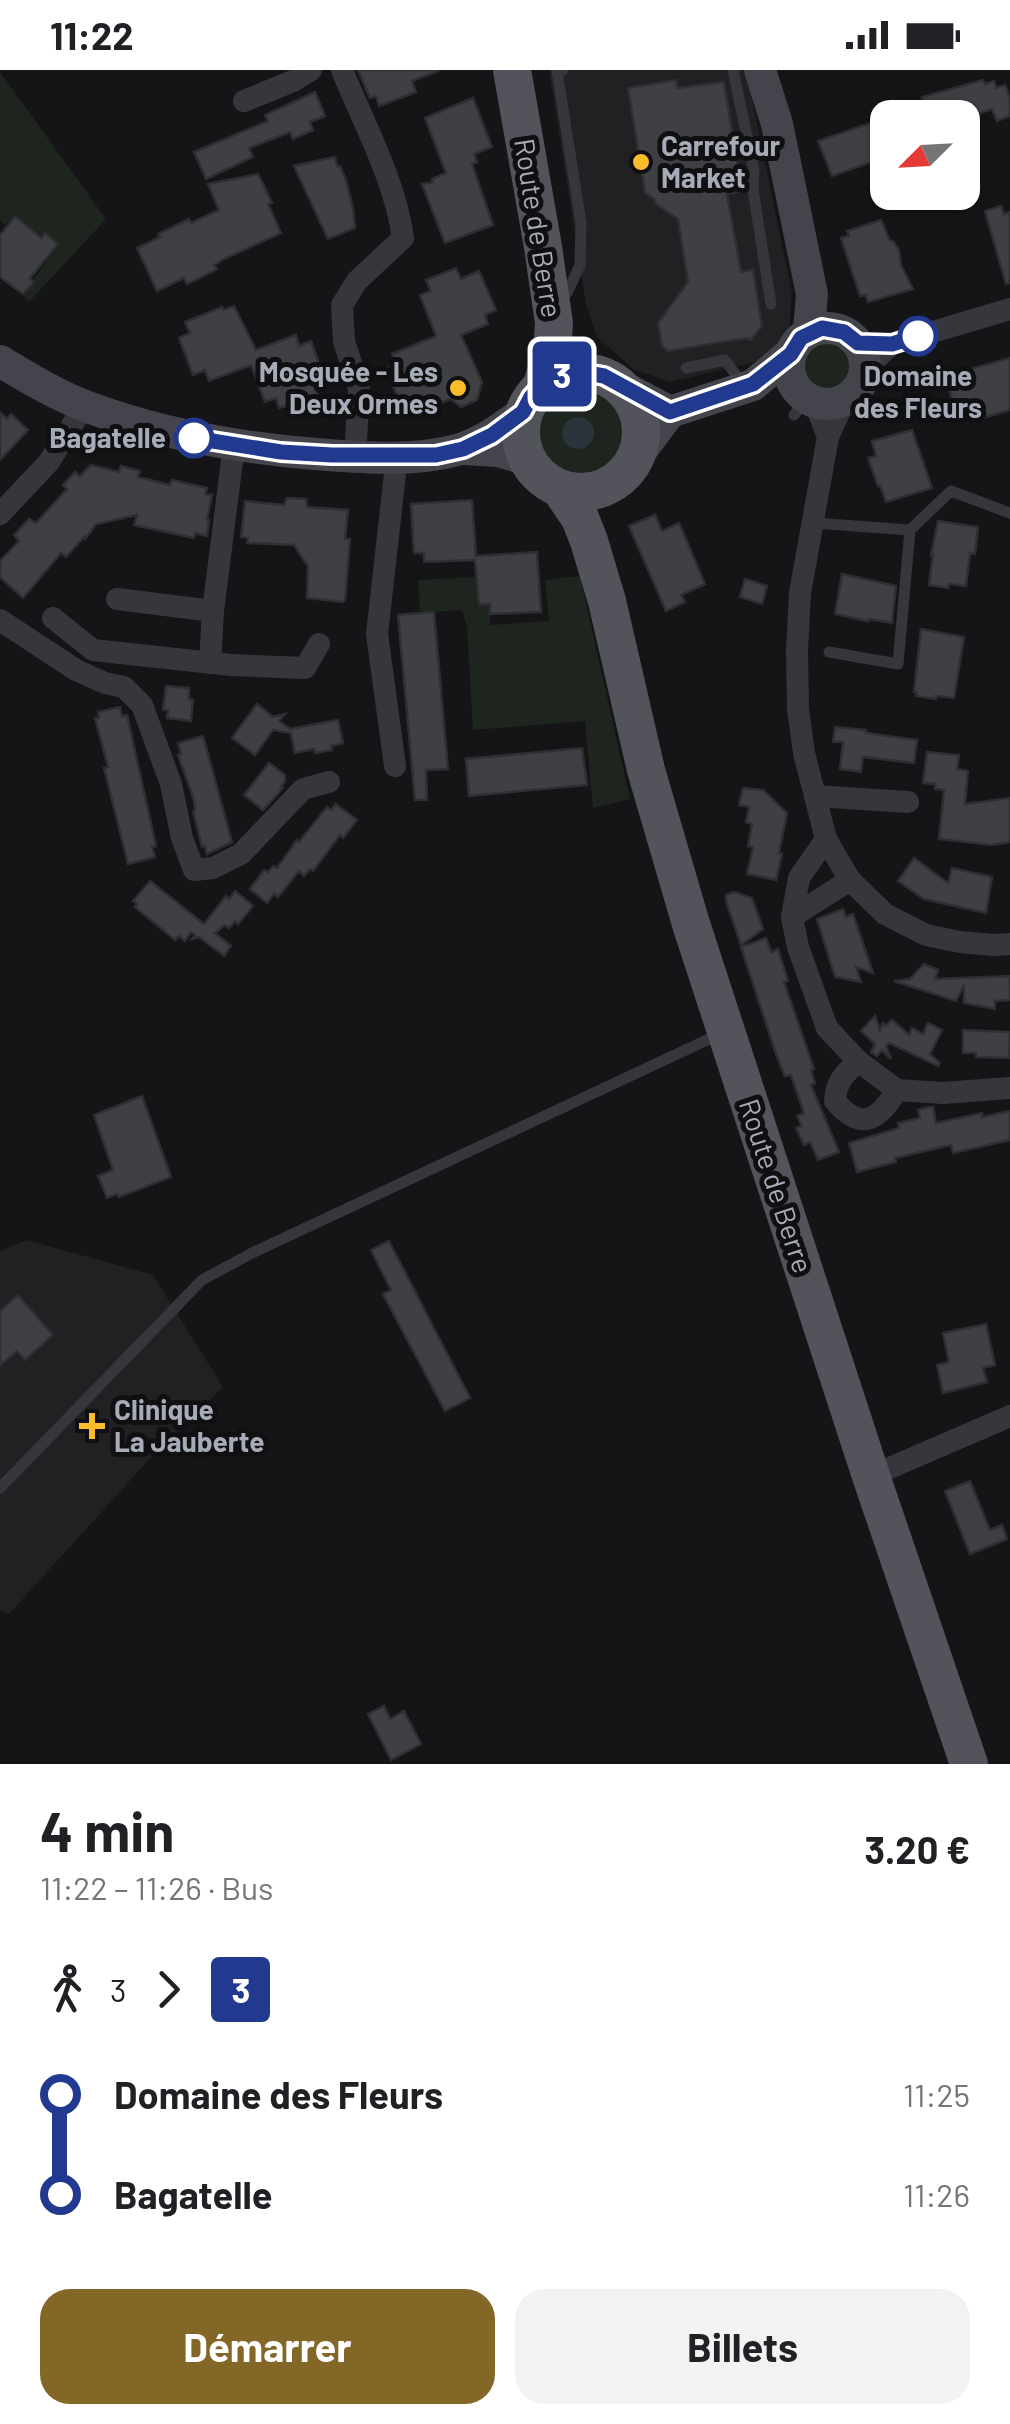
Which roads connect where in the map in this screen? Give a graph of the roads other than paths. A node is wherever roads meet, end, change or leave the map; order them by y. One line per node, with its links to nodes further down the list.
1 (311, 70): 8 (street)
2 (342, 70): 24 (street)
3 (512, 70): 17 (main road, Route de Berre)
4 (529, 70): 9 (main road, Route de Berre)
5 (563, 70): 9 (lane)
6 (733, 70): 10 (lane)
7 (760, 70): 12 (street)
8 (244, 101)
9 (567, 293): 15 (main road, Route de Berre)
10 (771, 304)
11 (1010, 309): 12 (street)
12 (832, 345): 16 (street); 18 (street); 18 (street)
13 (0, 360): 19 (street)
14 (686, 368): 16 (lane)
15 (611, 380): 17 (main road); 20 (street); 26 (main road)
16 (747, 386): 18 (street); 20 (street)
17 (533, 398): 22 (street); 25 (main road)
18 (812, 402): 30 (street)
19 (84, 406): 21 (street); 29 (street)
20 (670, 412): 26 (street)
21 (234, 445): 24 (street); 34 (street)
22 (463, 449): 23 (street); 25 (street)
23 (397, 456): 24 (street); 40 (street)
24 (355, 457)
25 (526, 459): 27 (main road)
26 (627, 469): 27 (main road); 33 (main road, Route de Berre)
27 (562, 490): 33 (main road, Route de Berre)
28 (1010, 513): 31 (lane)
29 (0, 514)
30 (814, 523): 31 (lane); 42 (street)
31 (910, 530): 38 (lane)
32 (117, 599): 34 (street)
33 (608, 602): 48 (main road, Route de Berre)
34 (213, 612): 39 (street)
35 (53, 618): 39 (street)
36 (0, 620): 41 (street)
37 (319, 644): 39 (street)
38 (829, 652)
39 (210, 663)
40 (395, 766)
41 (329, 782)
42 (815, 796): 43 (street); 44 (street)
43 (908, 802)
44 (826, 838): 45 (street); 46 (street)
45 (850, 880): 46 (street); 47 (street)
46 (792, 917): 49 (street)
47 (1010, 944)
48 (726, 1031): 53 (main road, Route de Berre); 54 (lane)
49 (858, 1062): 51 (street); 51 (street)
50 (1010, 1088): 51 (street)
51 (897, 1090)
52 (1010, 1416): 53 (street)
53 (871, 1476): 55 (main road, Route de Berre)
54 (0, 1488)
55 (969, 1764)

